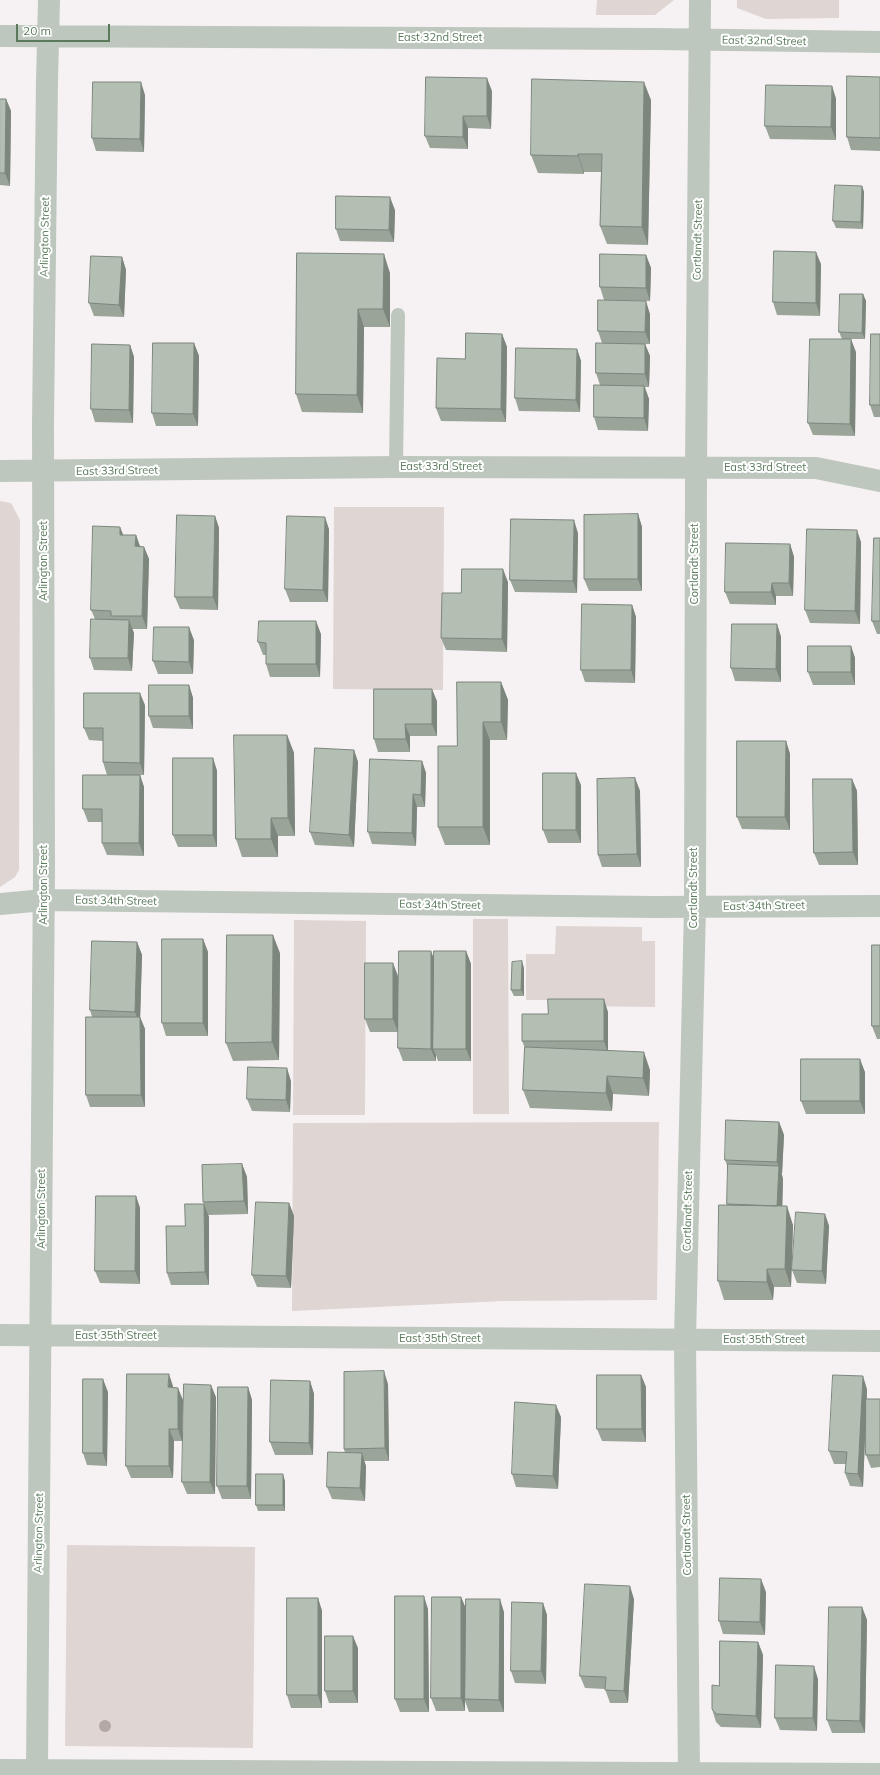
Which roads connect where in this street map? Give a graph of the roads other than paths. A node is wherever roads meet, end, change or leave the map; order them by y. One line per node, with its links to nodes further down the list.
1 (50, 0): 4 (street, Arlington Street)
2 (700, 0): 5 (street, Cortlandt Street)
3 (0, 36): 4 (street, East 32nd Street)
4 (49, 36): 5 (street, East 32nd Street); 11 (street, Arlington Street)
5 (699, 40): 6 (street, East 32nd Street); 9 (street, Cortlandt Street)
6 (880, 42)
7 (398, 315): 8 (lane)
8 (396, 467): 9 (street, East 33rd Street); 11 (street, East 33rd Street)
9 (696, 468): 12 (street, East 33rd Street); 16 (street, Cortlandt Street)
10 (0, 471): 11 (street, East 33rd Street)
11 (44, 472): 13 (street, Arlington Street)
12 (880, 480)
13 (44, 900): 14 (street, East 34th Street); 16 (street, East 34th Street); 18 (street, Arlington Street)
14 (0, 904)
15 (880, 906): 16 (street, East 34th Street)
16 (695, 907): 19 (street, Cortlandt Street)
17 (0, 1335): 18 (street, East 35th Street)
18 (41, 1336): 19 (street, East 35th Street); 22 (street, Arlington Street)
19 (685, 1340): 20 (street, East 35th Street); 23 (street, Cortlandt Street)
20 (880, 1341)
21 (0, 1770): 22 (street)
22 (37, 1770): 23 (street)
23 (689, 1774): 24 (street)
24 (880, 1774)

